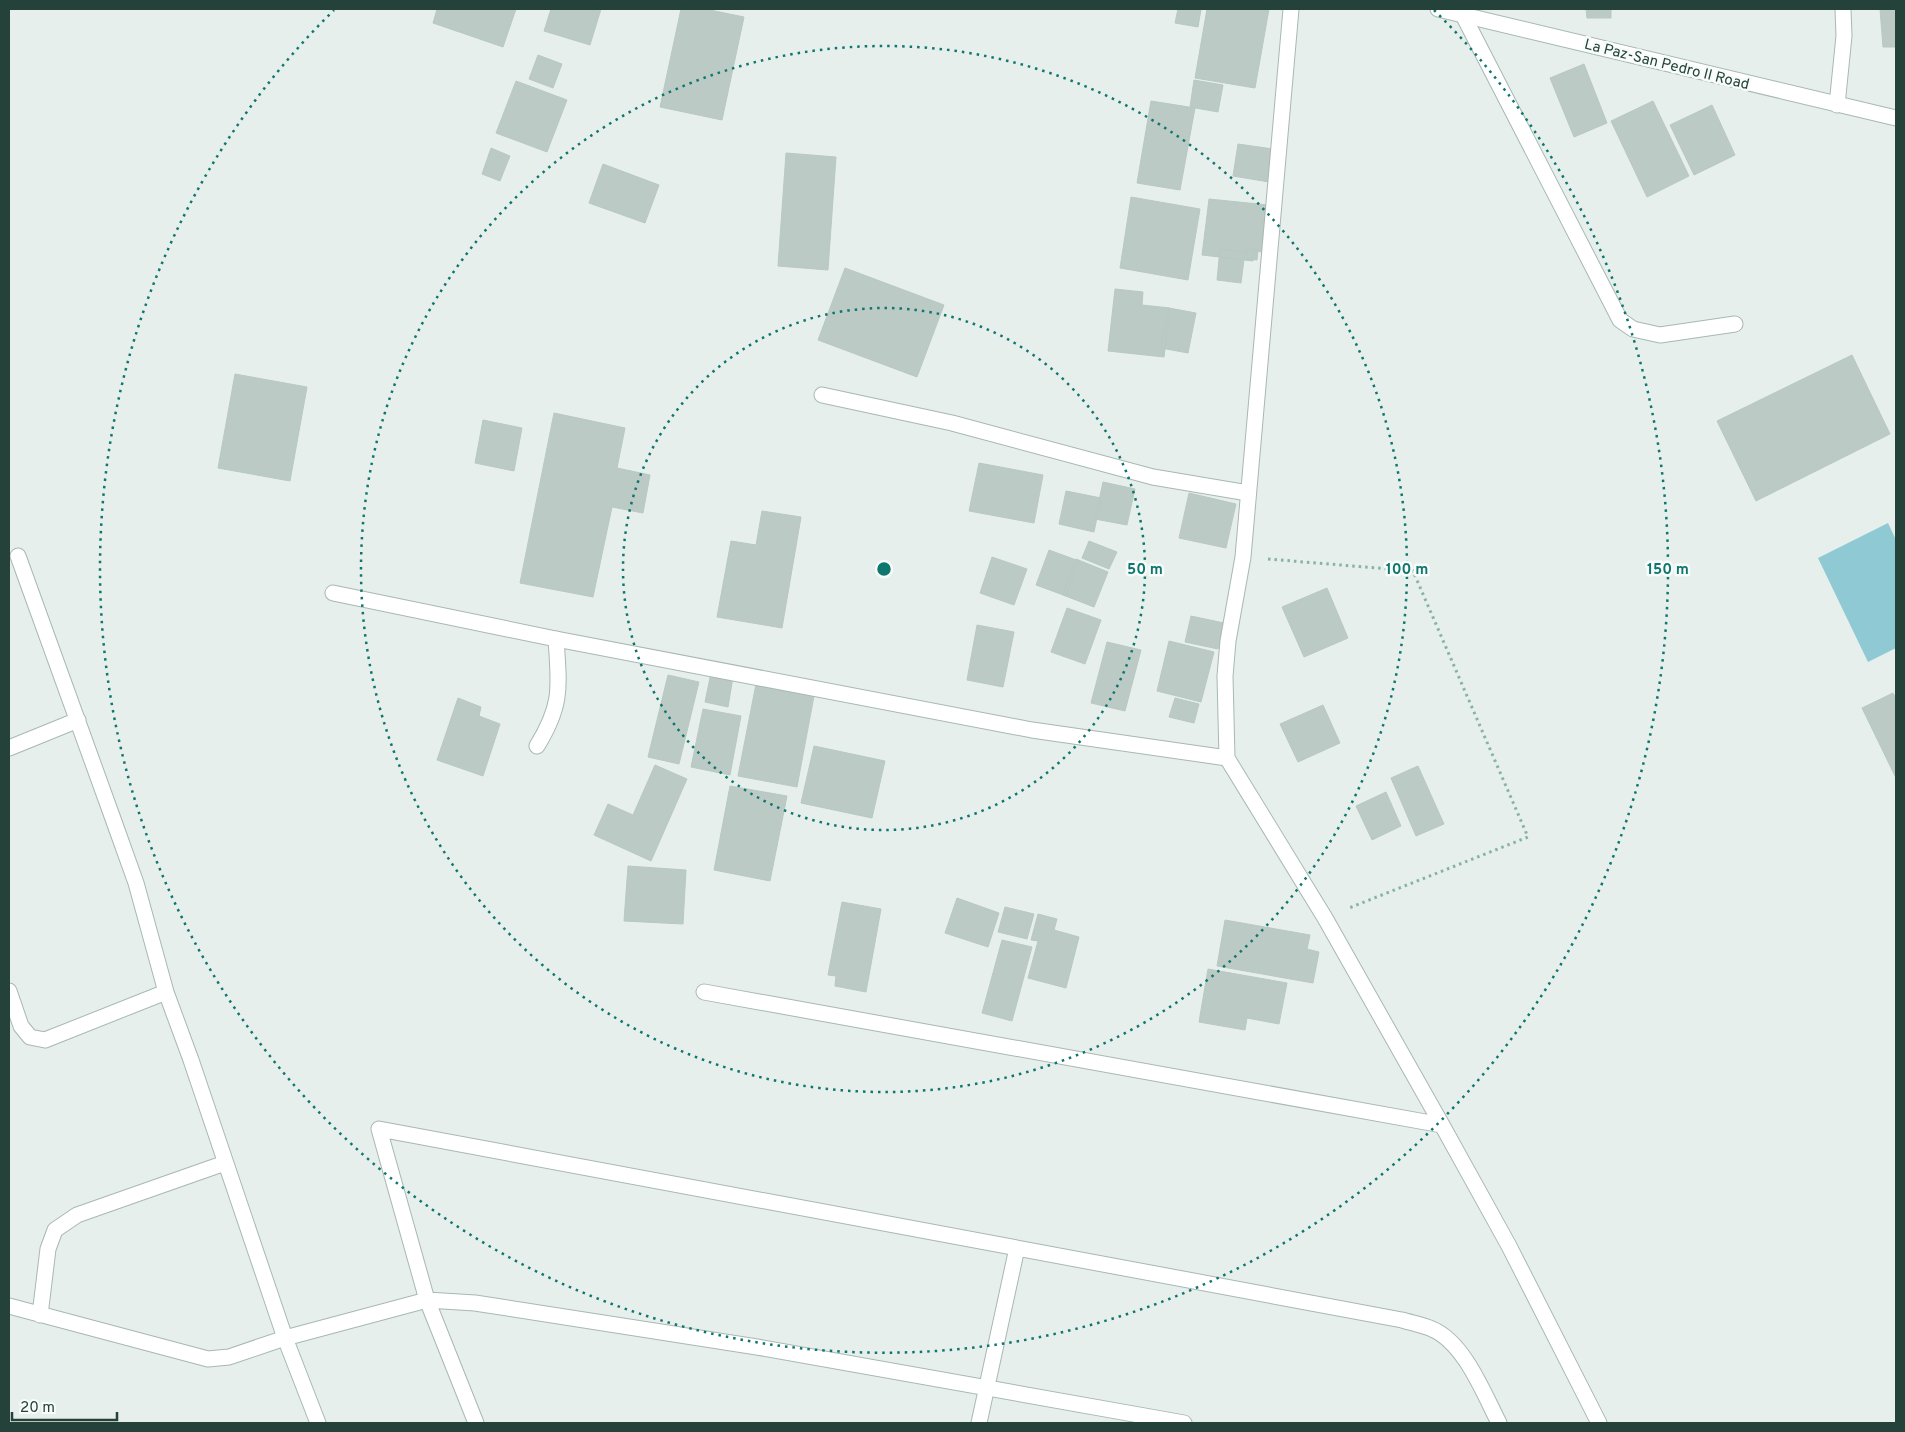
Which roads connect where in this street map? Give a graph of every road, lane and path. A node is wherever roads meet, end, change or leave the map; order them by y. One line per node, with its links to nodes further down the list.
1 (1291, 9): 9 (street)
2 (1438, 9): 4 (street, La Paz-San Pedro II Road)
3 (1843, 9): 5 (street)
4 (1462, 15): 5 (street, La Paz-San Pedro II Road); 7 (street)
5 (1837, 105): 6 (street, La Paz-San Pedro II Road)
6 (1896, 118)
7 (1735, 324)
8 (822, 395): 9 (street)
9 (1248, 493): 11 (street)
10 (18, 556): 14 (street)
11 (1243, 557): 17 (street); 18 (path)
12 (333, 593): 13 (street)
13 (556, 639): 15 (street); 17 (street)
14 (78, 720): 16 (street); 20 (street)
15 (537, 746)
16 (9, 748)
17 (1227, 758): 18 (street)
18 (1325, 918): 22 (street)
19 (9, 991): 20 (street)
20 (166, 992): 23 (street)
21 (704, 992): 22 (street)
22 (1442, 1125): 35 (street)
23 (225, 1163): 27 (street); 28 (street)
24 (1017, 1248): 25 (street); 29 (street); 34 (street)
25 (427, 1300): 28 (street); 29 (street); 31 (street)
26 (9, 1306): 27 (street)
27 (40, 1315): 28 (street)
28 (285, 1338): 30 (street)
29 (987, 1386): 32 (street); 33 (street)
30 (318, 1423)
31 (476, 1423)
32 (979, 1423)
33 (1184, 1423)
34 (1499, 1423)
35 (1599, 1423)

